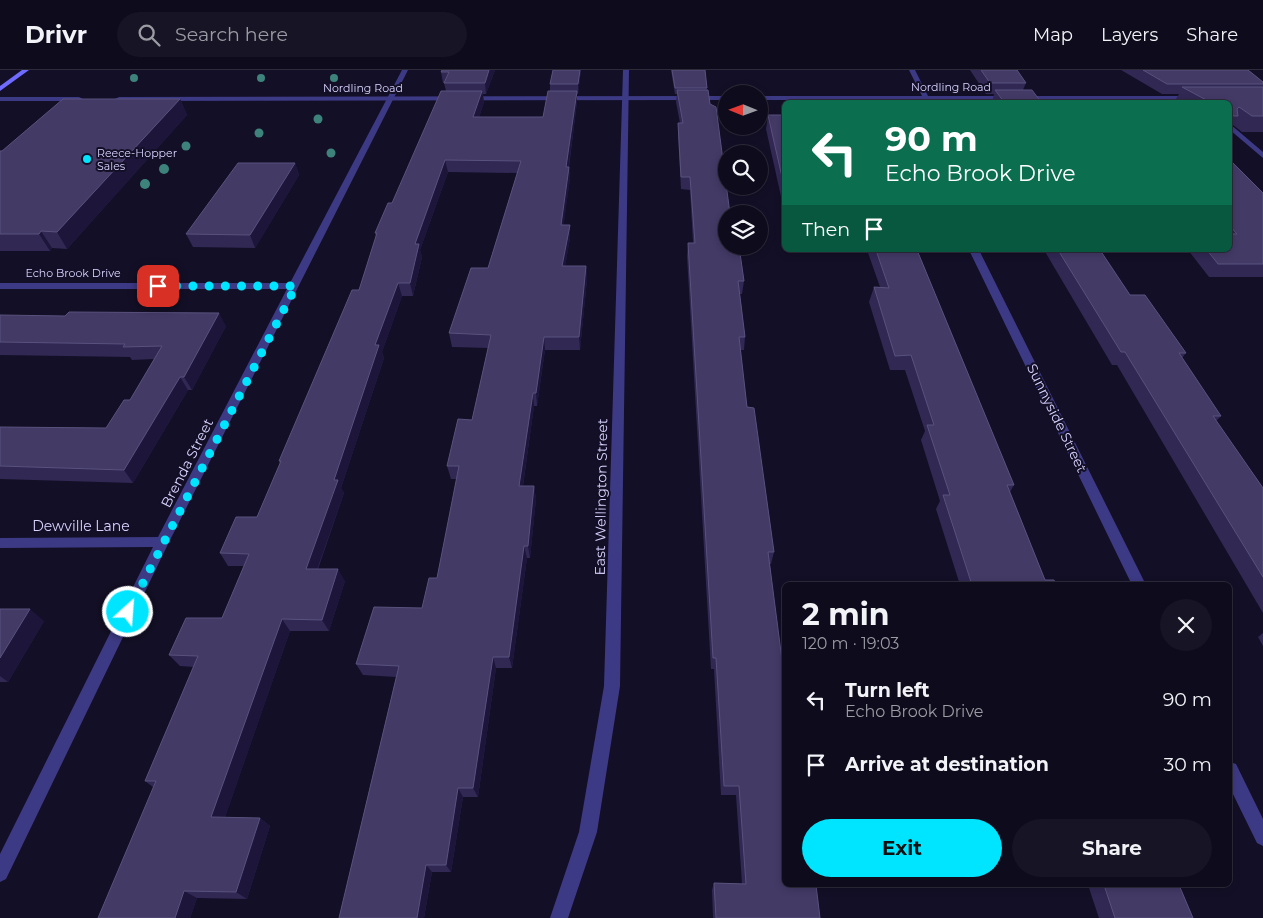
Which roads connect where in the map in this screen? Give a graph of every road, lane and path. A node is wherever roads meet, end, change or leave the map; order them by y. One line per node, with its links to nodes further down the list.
1 (26, 70): 5 (main road)
2 (405, 70): 13 (street, Brenda Street)
3 (626, 70): 6 (street, East Wellington Street)
4 (912, 70): 14 (street)
5 (0, 88)
6 (626, 98): 7 (street, Nordling Road); 13 (street, Nordling Road); 26 (street, East Wellington Street)
7 (718, 98)
8 (768, 98): 14 (street, Nordling Road)
9 (1199, 98): 14 (street, Nordling Road)
10 (0, 99): 11 (street)
11 (83, 99)
12 (112, 99): 13 (street, Nordling Road)
13 (390, 100): 19 (street, Brenda Street)
14 (927, 100)
15 (1232, 128): 16 (street)
16 (1263, 156)
17 (975, 252): 22 (street, Sunnyside Street)
18 (0, 286): 19 (street, Echo Brook Drive)
19 (296, 286): 20 (street, Brenda Street)
20 (162, 542): 21 (street, Dewville Lane); 25 (street, Brenda Street)
21 (0, 543)
22 (1138, 582)
23 (1232, 774): 24 (street)
24 (1263, 837)
25 (0, 873)
26 (559, 918)

